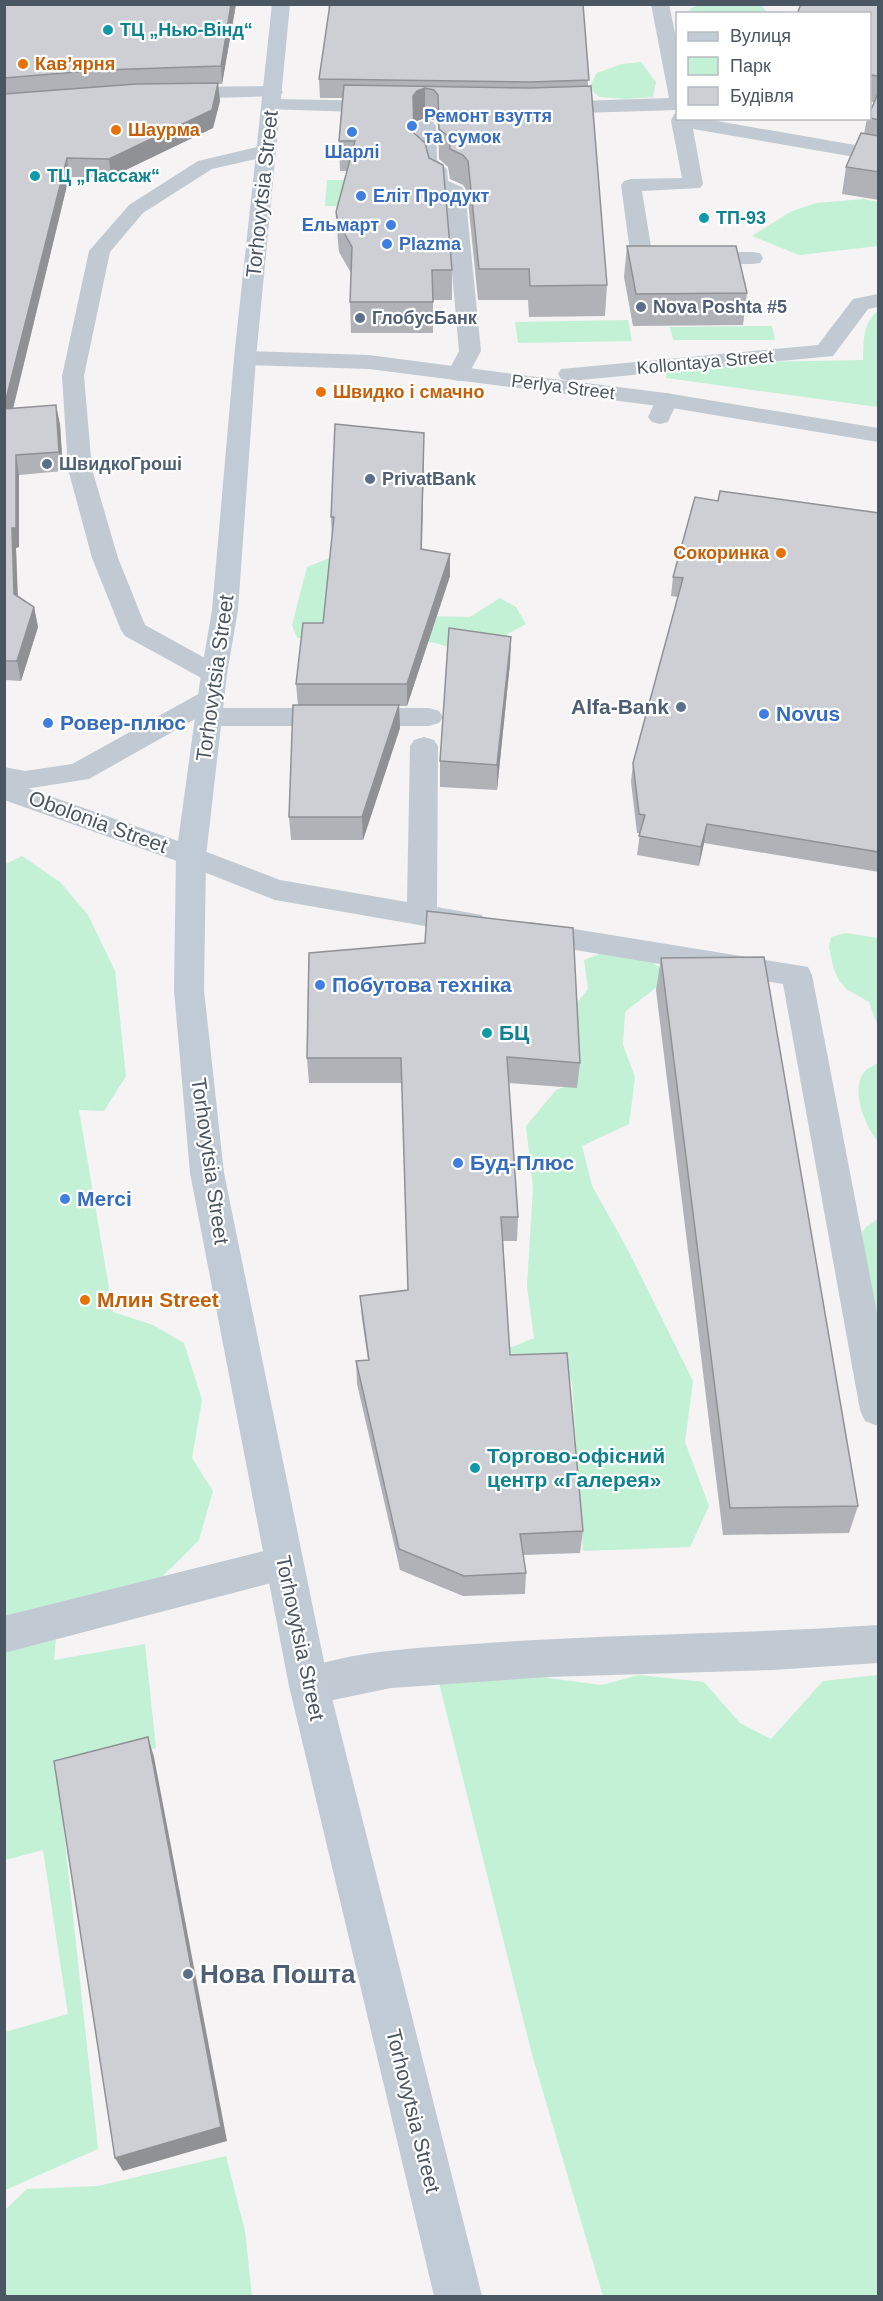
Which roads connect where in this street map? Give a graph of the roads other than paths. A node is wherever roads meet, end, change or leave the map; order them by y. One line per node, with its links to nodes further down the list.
1 (280, 4): 5 (main road, Torhovytsia Street)
2 (660, 4): 3 (street)
3 (676, 88)
4 (159, 93): 5 (street)
5 (272, 99): 7 (street); 12 (main road, Torhovytsia Street)
6 (676, 104): 8 (street)
7 (404, 107)
8 (529, 109)
9 (682, 120): 14 (street)
10 (742, 120): 13 (street)
11 (426, 126): 17 (street)
12 (266, 151): 16 (main road, Torhovytsia Street); 20 (street)
13 (879, 155)
14 (752, 258)
15 (879, 301): 18 (street, Kollontaya Street)
16 (244, 358): 17 (street, Perlya Street); 20 (main road, Torhovytsia Street)
17 (458, 374): 18 (street, Perlya Street)
18 (508, 380): 19 (street, Perlya Street)
19 (879, 435)
20 (212, 696): 21 (street); 23 (street); 25 (main road, Torhovytsia Street)
21 (429, 717)
22 (424, 746): 26 (street)
23 (4, 776)
24 (4, 789): 25 (street, Obolonia Street)
25 (191, 856): 26 (street, Obolonia Street); 28 (main road, Torhovytsia Street)
26 (422, 915): 27 (street, Obolonia Street)
27 (879, 1410)
28 (284, 1564): 29 (street); 31 (main road, Torhovytsia Street)
29 (4, 1635)
30 (879, 1644): 31 (street)
31 (309, 1686): 32 (main road, Torhovytsia Street)
32 (458, 2296)

